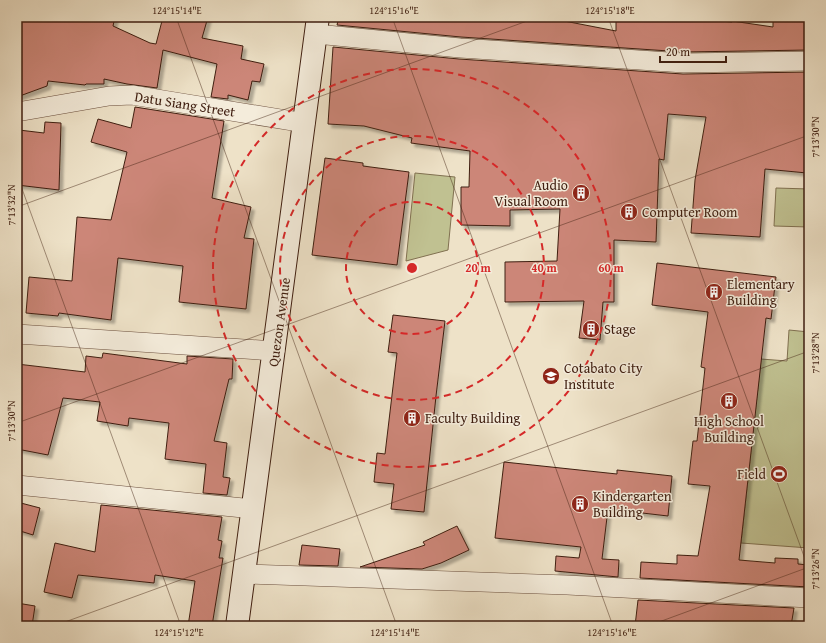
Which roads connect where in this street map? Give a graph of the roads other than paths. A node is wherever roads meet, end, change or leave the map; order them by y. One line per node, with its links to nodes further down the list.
1 (317, 25): 2 (street); 4 (street, Quezon Avenue)
2 (809, 61)
3 (17, 112): 4 (street, Datu Siang Street)
4 (305, 123): 6 (street, Quezon Avenue)
5 (17, 334): 6 (street)
6 (275, 351): 8 (street, Quezon Avenue)
7 (17, 485): 8 (street)
8 (253, 509): 9 (street, Quezon Avenue)
9 (244, 574): 10 (street); 11 (street, Quezon Avenue)
10 (809, 598)
11 (237, 626)

